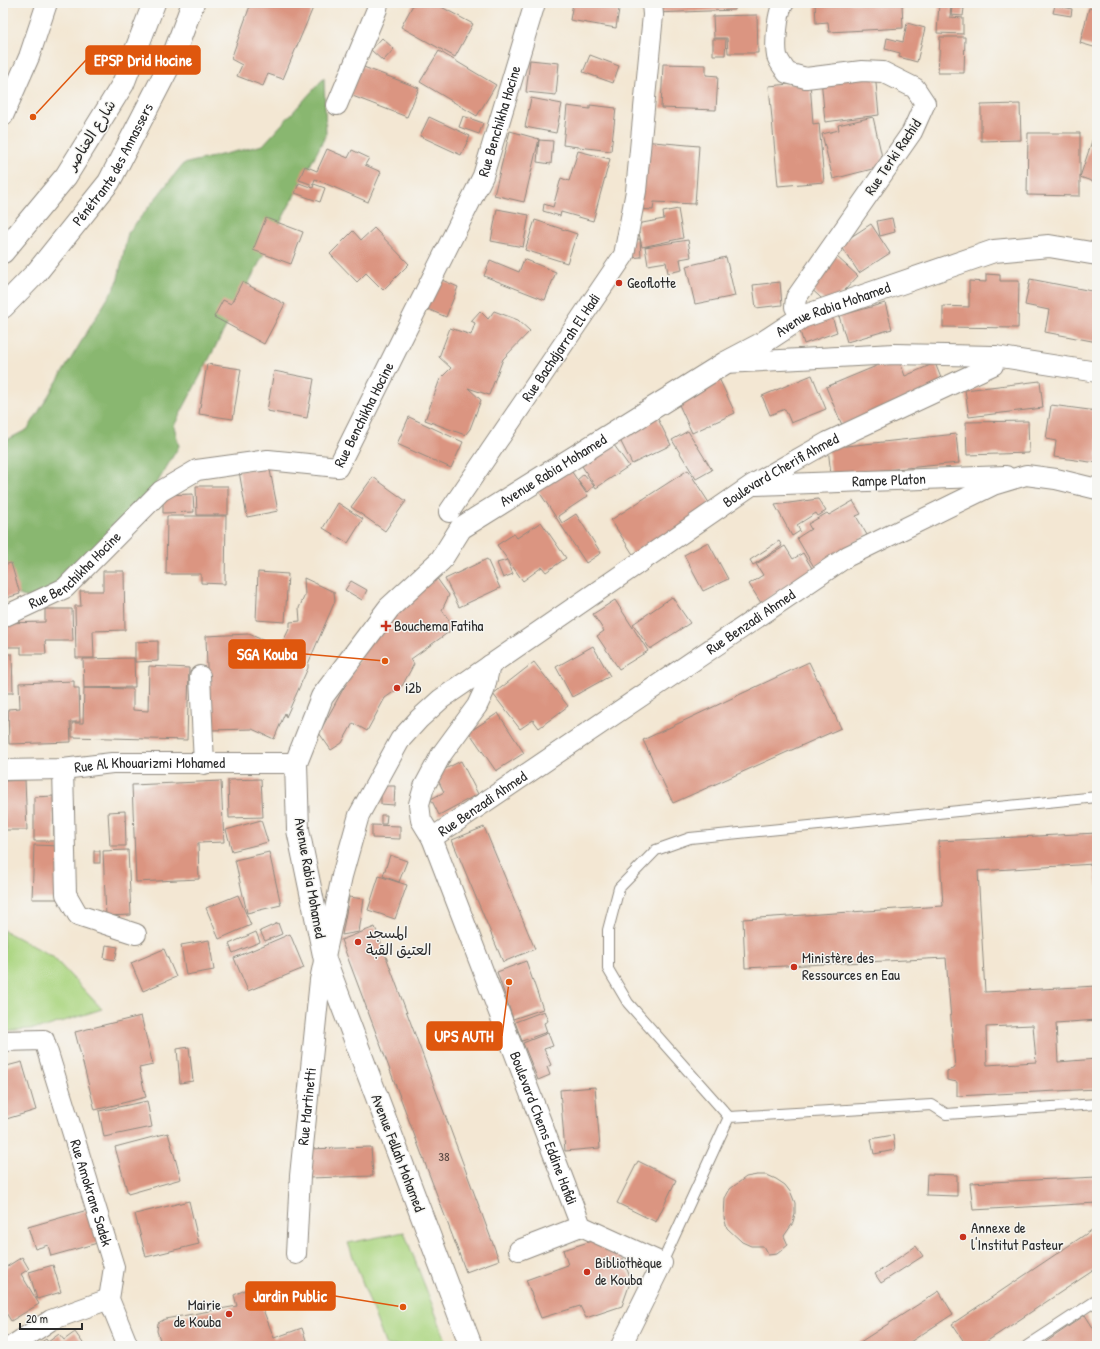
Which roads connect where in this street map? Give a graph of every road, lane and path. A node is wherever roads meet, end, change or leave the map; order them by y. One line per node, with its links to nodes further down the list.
1 (47, 3): 9 (street)
2 (154, 3): 10 (main road, شارع العناصر)
3 (193, 3): 12 (main road, Pénétrante des Annassers)
4 (378, 3): 8 (street)
5 (535, 3): 21 (street, Rue Benchikha Hocine)
6 (652, 3): 20 (street, Rue Bachdjarrah El Hadi)
7 (784, 3): 13 (street, Rue Terki Rachid)
8 (337, 105)
9 (3, 116)
10 (3, 252)
11 (1097, 254): 13 (main road, Avenue Rabia Mohamed)
12 (3, 307)
13 (802, 317): 15 (main road, Avenue Rabia Mohamed)
14 (995, 356): 15 (street); 16 (street); 18 (street, Boulevard Cherifi Ahmed)
15 (725, 363): 24 (main road, Avenue Rabia Mohamed)
16 (1097, 372)
17 (1026, 475): 18 (street, Rampe Platon); 19 (street, Rue Benzadi Ahmed); 29 (street, Rue Benzadi Ahmed)
18 (752, 485): 22 (street, Boulevard Cherifi Ahmed)
19 (1097, 489)
20 (450, 512)
21 (3, 617)
22 (490, 665): 29 (street, Boulevard Chems Eddine Hafidi); 31 (street, Boulevard Cherifi Ahmed)
23 (200, 676): 25 (street)
24 (296, 763): 25 (street, Rue Al Khouarizmi Mohamed); 31 (main road, Avenue Rabia Mohamed)
25 (204, 764): 26 (street, Rue Al Khouarizmi Mohamed)
26 (63, 769): 27 (street, Rue Al Khouarizmi Mohamed); 30 (street)
27 (3, 770)
28 (1097, 797): 34 (lane)
29 (432, 838): 35 (street, Boulevard Chems Eddine Hafidi)
30 (136, 934)
31 (325, 960): 37 (street, Rue Martinetti); 43 (main road, Avenue Fellah Mohamed)
32 (3, 1041): 39 (street, Rue Amokrane Sadek)
33 (1097, 1104): 34 (lane)
34 (729, 1117): 38 (lane)
35 (581, 1226): 36 (street); 38 (street)
36 (520, 1250)
37 (296, 1254)
38 (662, 1263): 44 (street)
39 (109, 1299): 41 (street); 42 (street)
40 (1097, 1300): 45 (lane)
41 (12, 1346)
42 (128, 1346)
43 (471, 1346)
44 (621, 1346)
45 (1027, 1346)

